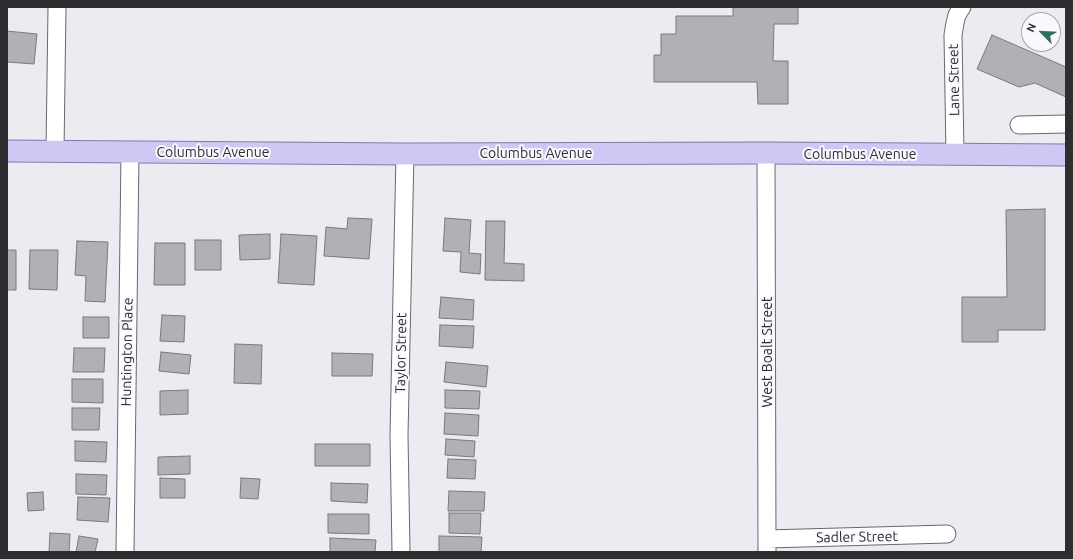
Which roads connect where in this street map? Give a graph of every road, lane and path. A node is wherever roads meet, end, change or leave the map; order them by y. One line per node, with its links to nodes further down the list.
1 (57, 7): 6 (street)
2 (962, 7): 10 (street, Lane Street)
3 (1066, 124): 4 (street)
4 (1019, 125)
5 (7, 151): 6 (main road, Columbus Avenue)
6 (55, 151): 7 (main road, Columbus Avenue)
7 (130, 152): 9 (main road, Columbus Avenue); 14 (street, Huntington Place)
8 (766, 153): 9 (main road, Columbus Avenue); 10 (main road, Columbus Avenue); 13 (street, West Boalt Street)
9 (405, 154): 15 (street, Taylor Street)
10 (955, 154): 11 (main road, Columbus Avenue)
11 (1066, 154)
12 (947, 534): 13 (street, Sadler Street)
13 (767, 545)
14 (125, 552)
15 (401, 552)

